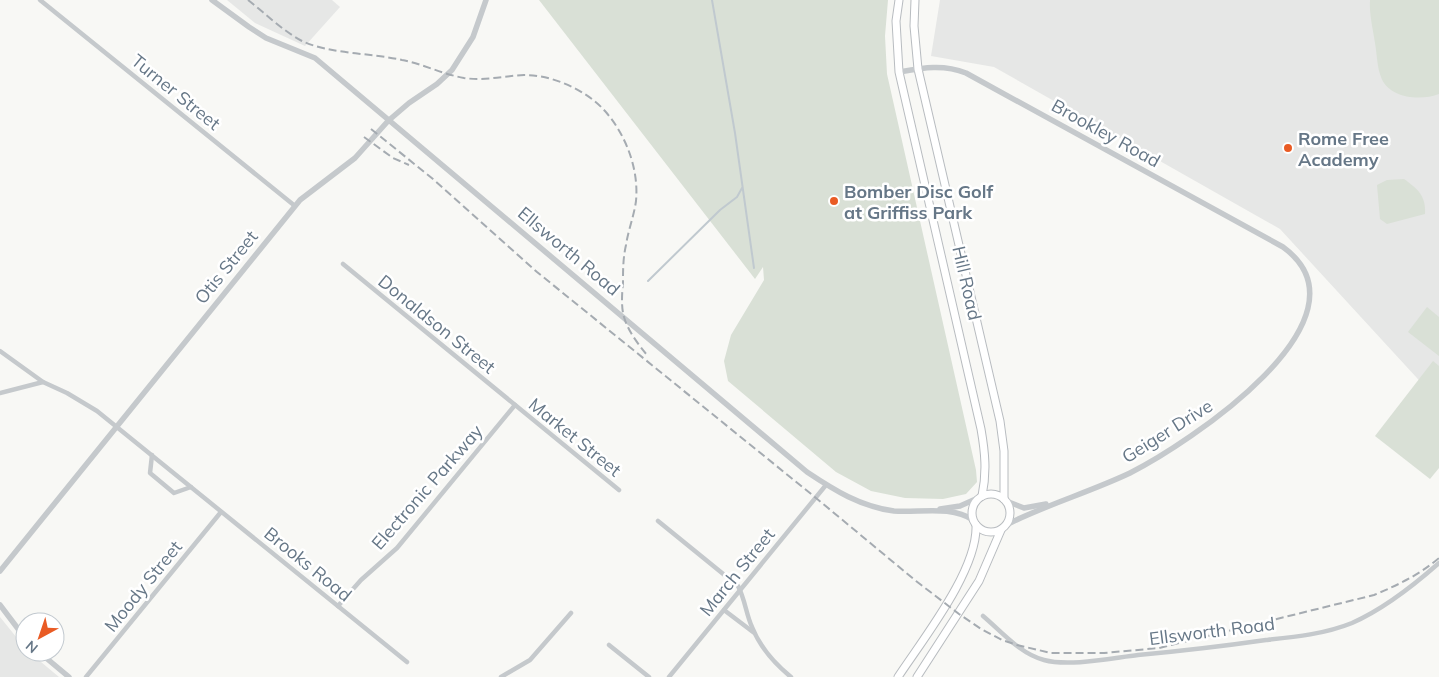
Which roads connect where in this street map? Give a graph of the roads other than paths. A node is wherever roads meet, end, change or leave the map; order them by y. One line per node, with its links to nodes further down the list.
1 (40, 0): 9 (street, Turner Street)
2 (212, 0): 8 (street, Ellsworth Road)
3 (486, 0): 8 (street, Otis Street)
4 (899, 0): 7 (main road, Hill Road)
5 (915, 0): 6 (main road, Hill Road)
6 (918, 69): 7 (street, Brookley Road); 10 (street, Brookley Road); 22 (main road, Hill Road)
7 (898, 72): 21 (main road, Hill Road)
8 (388, 121): 9 (street, Otis Street); 18 (street, Ellsworth Road)
9 (295, 206): 16 (street, Otis Street)
10 (1291, 253): 23 (street, Geiger Drive)
11 (343, 264): 15 (street, Donaldson Street)
12 (0, 351): 13 (street, Brooks Road)
13 (43, 382): 14 (street); 16 (street, Brooks Road)
14 (0, 393)
15 (515, 405): 20 (street, Market Street); 34 (street, Electronic Parkway)
16 (117, 427): 17 (street, Brooks Road); 31 (street, Otis Street)
17 (152, 455): 19 (street, Brooks Road); 19 (street)
18 (826, 485): 25 (street, Ellsworth Road); 32 (street, March Street)
19 (191, 487): 24 (street, Brooks Road)
20 (618, 490)
21 (980, 497): 22 (main road); 25 (street, Ellsworth Road); 27 (main road)
22 (1005, 500): 23 (street, Geiger Drive); 28 (main road)
23 (1055, 502): 28 (street, Geiger Drive)
24 (221, 512): 34 (street, Brooks Road); 44 (street, Moody Street)
25 (911, 512): 27 (street, Ellsworth Road)
26 (658, 521): 32 (street)
27 (974, 523): 29 (main road); 49 (main road)
28 (1008, 524): 29 (main road)
29 (1001, 530): 50 (main road)
30 (1439, 563): 37 (street, Ellsworth Road)
31 (0, 571)
32 (740, 590): 35 (street, March Street); 39 (street)
33 (0, 605): 38 (street)
34 (338, 606): 42 (street, Brooks Road)
35 (724, 610): 39 (street); 47 (street, March Street)
36 (571, 613): 45 (street)
37 (983, 616)
38 (15, 625)
39 (754, 633): 48 (street)
40 (609, 645): 46 (street)
41 (51, 662): 43 (street)
42 (407, 662)
43 (69, 677)
44 (86, 677)
45 (501, 677)
46 (649, 677)
47 (669, 677)
48 (791, 677)
49 (898, 677)
50 (917, 677)

